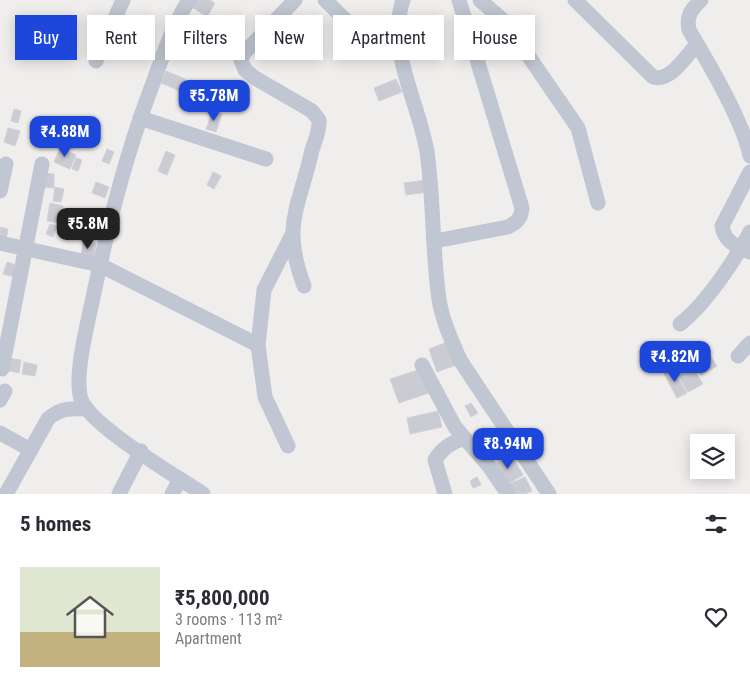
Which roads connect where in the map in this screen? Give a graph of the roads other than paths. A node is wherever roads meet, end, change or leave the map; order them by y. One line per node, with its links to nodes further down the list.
1 (123, 0): 14 (street)
2 (189, 0): 15 (street)
3 (295, 0): 24 (street)
4 (325, 0): 10 (street)
5 (403, 0): 11 (street)
6 (459, 0): 25 (street)
7 (480, 0): 22 (street)
8 (575, 0): 12 (street)
9 (701, 0): 12 (street)
10 (340, 15)
11 (399, 15)
12 (697, 44): 16 (street)
13 (402, 60): 25 (street)
14 (96, 61)
15 (140, 118): 17 (street); 29 (street)
16 (750, 156)
17 (266, 159)
18 (6, 164): 21 (street)
19 (42, 164): 27 (street)
20 (750, 172): 28 (street)
21 (0, 191)
22 (598, 203)
23 (750, 232): 28 (street)
24 (292, 235): 30 (street); 33 (street)
25 (436, 241): 50 (street)
26 (0, 243): 27 (street)
27 (24, 248): 29 (street); 36 (street)
28 (746, 250): 31 (street)
29 (100, 265): 33 (street); 37 (street)
30 (304, 286)
31 (680, 324)
32 (750, 342): 34 (street)
33 (258, 345): 40 (street)
34 (738, 356)
35 (422, 365): 39 (street)
36 (2, 369)
37 (87, 409): 41 (street); 42 (street)
38 (0, 433): 41 (street)
39 (464, 438): 48 (street); 49 (street)
40 (288, 446)
41 (31, 450): 44 (street)
42 (140, 452): 43 (street); 45 (street)
43 (180, 479): 46 (street); 47 (street)
44 (6, 494)
45 (119, 494)
46 (172, 494)
47 (203, 494)
48 (445, 494)
49 (508, 494)
50 (549, 494)

